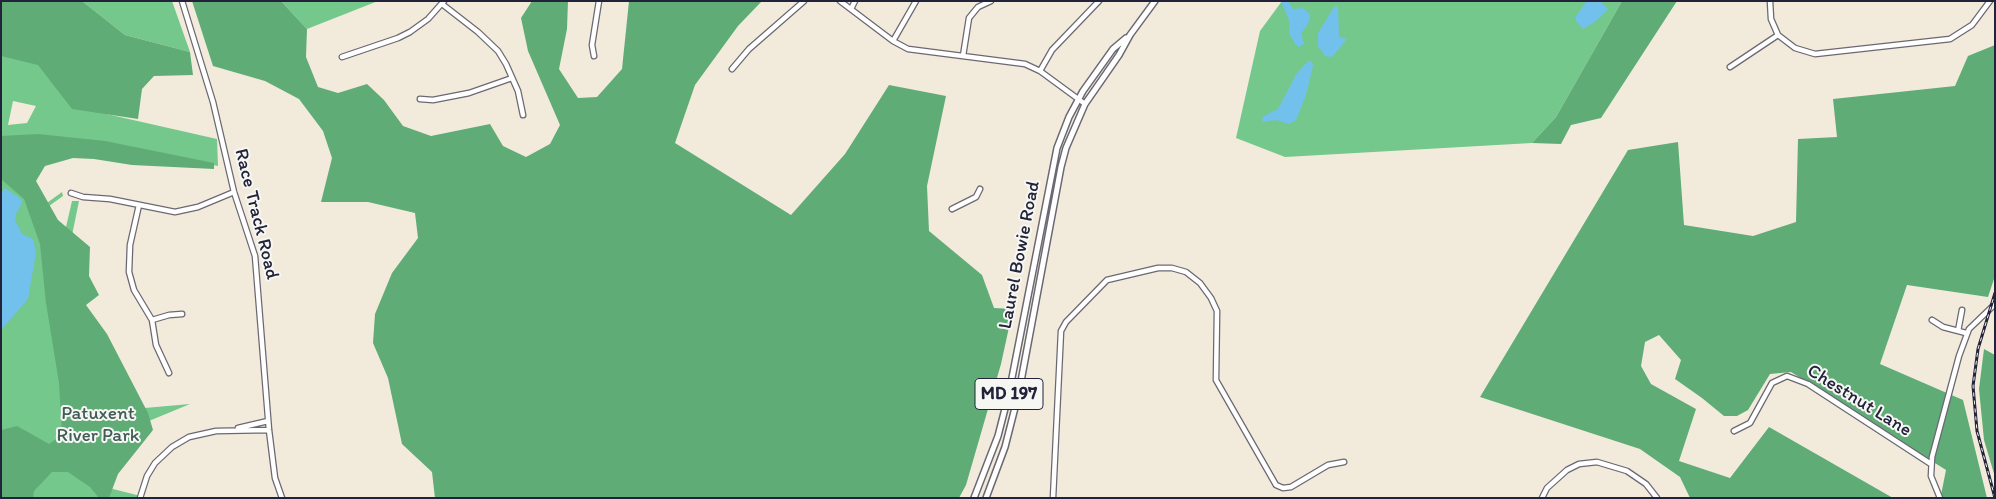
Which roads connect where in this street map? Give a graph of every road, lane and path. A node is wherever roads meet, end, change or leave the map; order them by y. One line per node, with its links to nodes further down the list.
1 (182, 1): 29 (street, Race Track Road)
2 (599, 1): 17 (street)
3 (804, 1): 21 (street)
4 (840, 1): 13 (street)
5 (855, 1): 13 (street)
6 (916, 1): 16 (street)
7 (991, 1): 18 (street)
8 (1099, 1): 22 (street)
9 (1155, 1): 14 (main road, Laurel Bowie Road / MD 197)
10 (1770, 1): 15 (street)
11 (1990, 1): 15 (street)
12 (443, 3): 19 (street); 23 (street)
13 (851, 9): 16 (street)
14 (1130, 35): 25 (main road, Laurel Bowie Road / MD 197); 26 (main road, Laurel Bowie Road / MD 197)
15 (1778, 35): 20 (street)
16 (893, 41): 18 (street)
17 (594, 56)
18 (963, 56): 22 (street)
19 (342, 57)
20 (1730, 67)
21 (732, 69)
22 (1040, 71): 25 (street)
23 (512, 78): 24 (street); 27 (street)
24 (420, 99)
25 (1078, 99): 26 (street); 49 (main road, Laurel Bowie Road / MD 197)
26 (1085, 104): 50 (main road, Laurel Bowie Road / MD 197)
27 (523, 115)
28 (980, 189): 32 (street)
29 (234, 192): 31 (street); 41 (street, Race Track Road)
30 (71, 193): 31 (street)
31 (138, 206): 36 (street)
32 (952, 209)
33 (1995, 304): 39 (street)
34 (1962, 310): 38 (street)
35 (182, 314): 36 (street)
36 (152, 320): 40 (street)
37 (1932, 320): 38 (street)
38 (1958, 331): 39 (street)
39 (1966, 333): 46 (street)
40 (169, 373)
41 (268, 421): 42 (street); 43 (street, Race Track Road)
42 (232, 430): 43 (street); 47 (street)
43 (269, 430): 48 (street, Race Track Road)
44 (1734, 431): 46 (street, Chestnut Lane)
45 (1344, 462): 51 (street)
46 (1931, 464): 54 (street)
47 (140, 498)
48 (282, 498)
49 (974, 498)
50 (986, 498)
51 (1053, 498)
52 (1542, 498): 53 (street)
53 (1658, 498)
54 (1940, 498)

